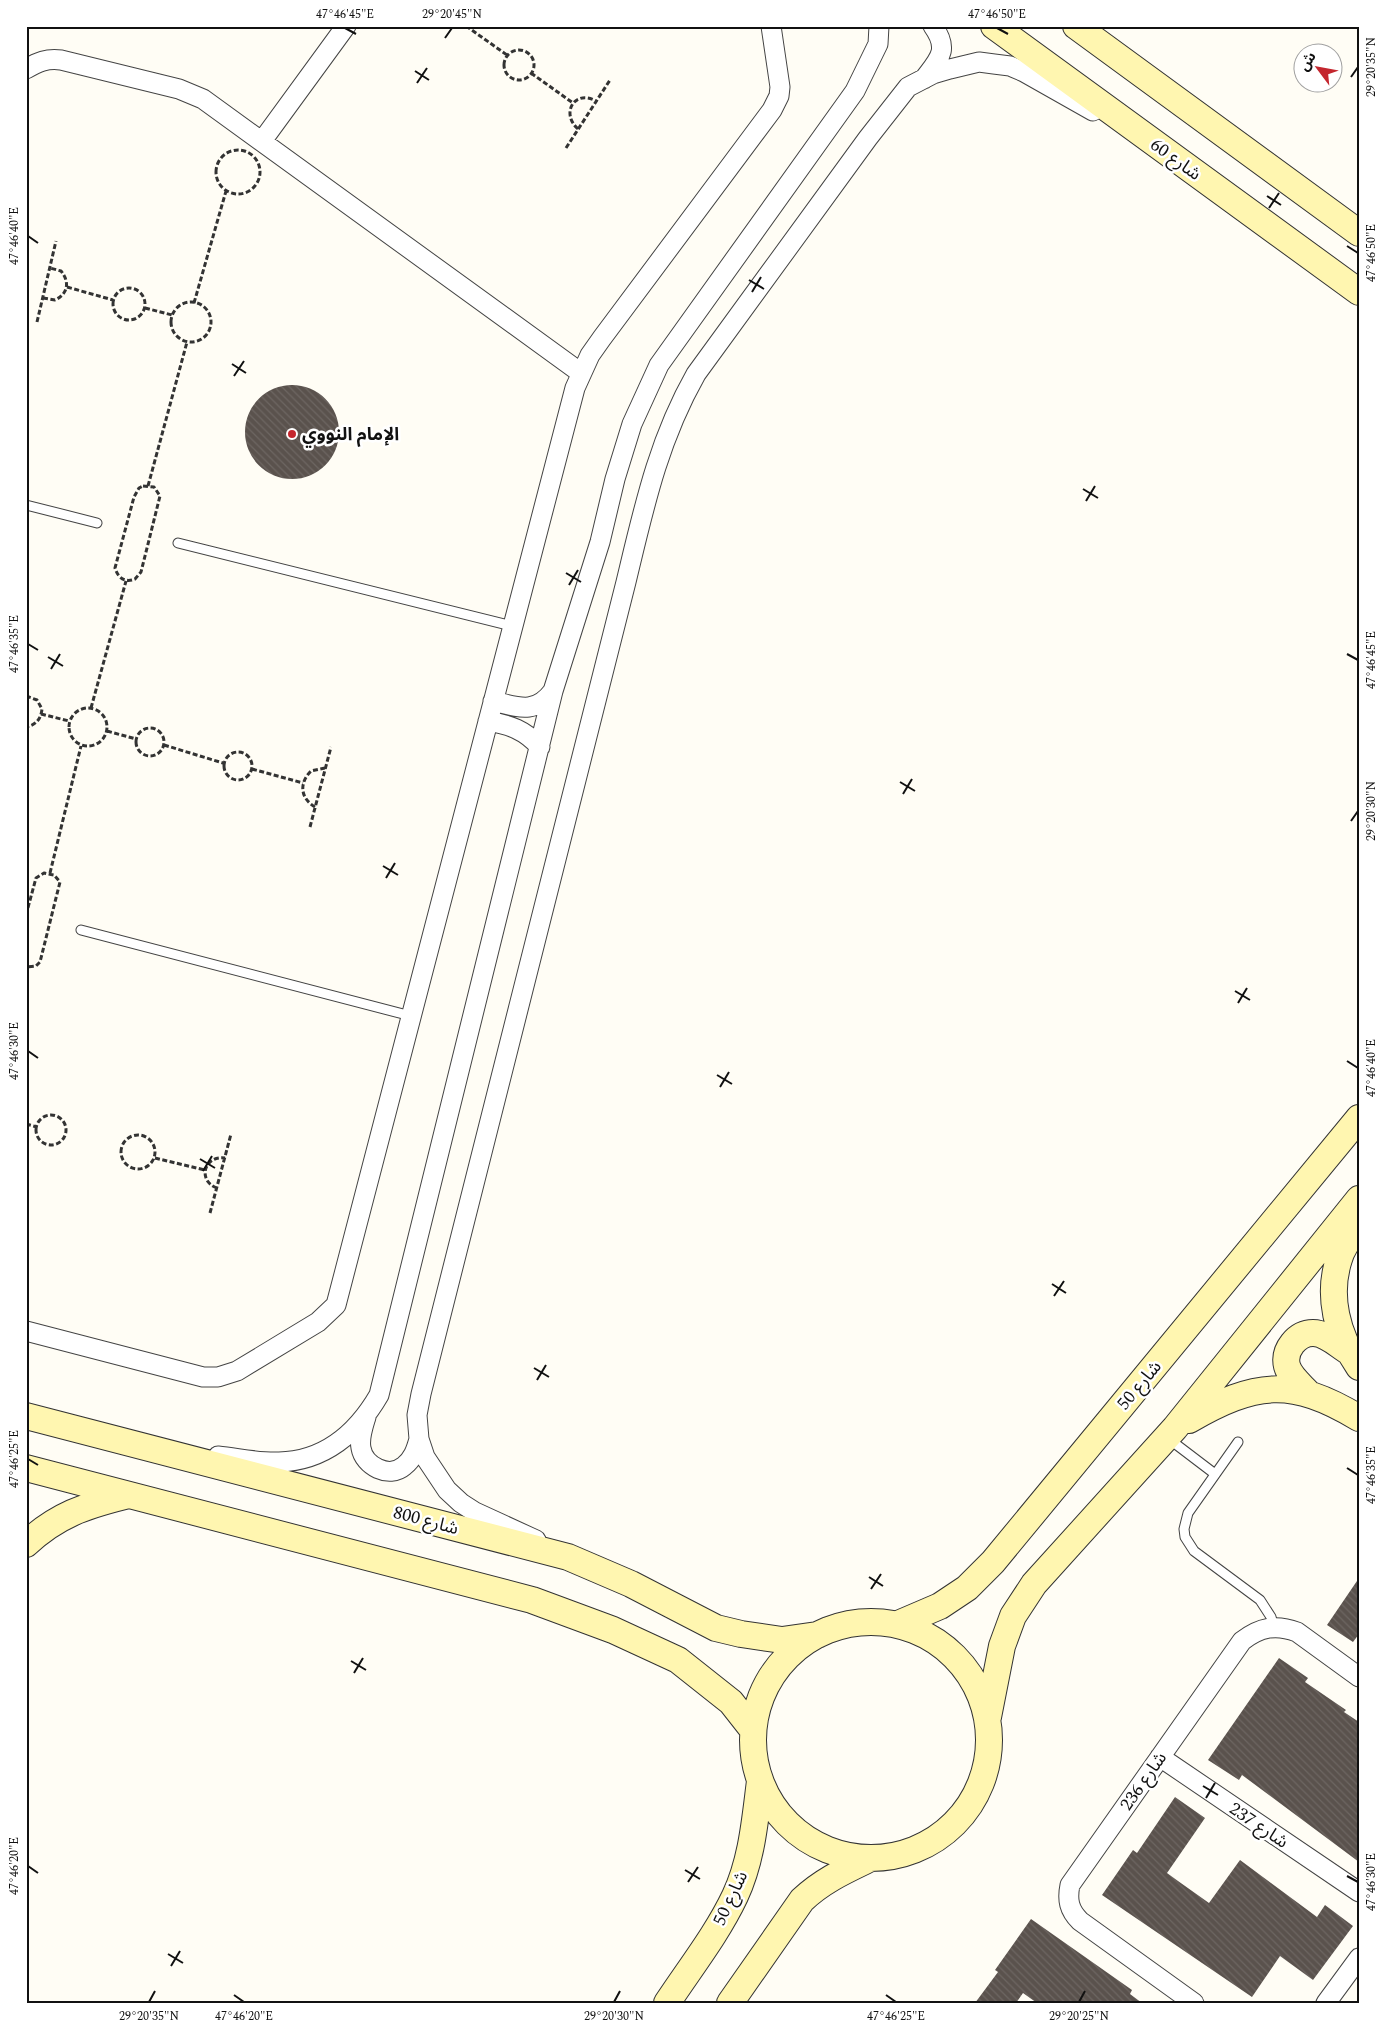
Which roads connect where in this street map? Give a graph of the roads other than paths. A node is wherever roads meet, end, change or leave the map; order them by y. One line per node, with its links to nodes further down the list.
1 (346, 26): 10 (street)
2 (771, 26): 14 (street)
3 (892, 26): 7 (street)
4 (933, 26): 9 (street)
5 (994, 26): 11 (main road, شارع 60)
6 (1076, 26): 12 (main road)
7 (879, 35): 19 (street)
8 (26, 69): 10 (street)
9 (923, 80): 11 (street); 35 (street)
10 (262, 141): 14 (street)
11 (1168, 153): 13 (main road, شارع 60)
12 (1359, 233)
13 (1359, 292)
14 (581, 373): 18 (street)
15 (26, 505): 16 (lane)
16 (97, 522)
17 (178, 543): 18 (lane)
18 (512, 626): 20 (street)
19 (553, 691): 20 (street); 22 (street)
20 (493, 701): 21 (street)
21 (488, 720): 22 (street); 24 (street)
22 (540, 747): 32 (street)
23 (81, 930): 24 (lane)
24 (411, 1016): 28 (street)
25 (1359, 1118): 43 (main road, شارع 50)
26 (1359, 1199): 34 (main road)
27 (1359, 1225): 29 (main road)
28 (26, 1331)
29 (1354, 1359): 30 (main road)
30 (1309, 1394): 33 (main road); 34 (main road)
31 (26, 1416): 37 (main road, شارع 800)
32 (366, 1416): 35 (street); 37 (street)
33 (1359, 1418)
34 (1171, 1432): 39 (lane); 47 (main road)
35 (419, 1439): 42 (street)
36 (1238, 1442): 39 (lane)
37 (153, 1448): 42 (main road, شارع 800)
38 (26, 1468): 40 (main road)
39 (1215, 1474): 44 (lane)
40 (128, 1495): 41 (main road); 48 (main road)
41 (26, 1544)
42 (568, 1556): 45 (main road, شارع 800)
43 (898, 1624): 45 (main road); 47 (main road)
44 (1274, 1626): 46 (street); 49 (street, شارع 236)
45 (817, 1635): 48 (main road)
46 (1359, 1677)
47 (988, 1718): 51 (main road)
48 (753, 1730): 50 (main road)
49 (1160, 1758): 52 (street, شارع 237); 56 (street, شارع 236)
50 (760, 1781): 51 (main road); 54 (main road, شارع 50)
51 (869, 1859): 55 (main road)
52 (1359, 1892)
53 (1359, 1958): 57 (street)
54 (667, 2003)
55 (730, 2003)
56 (1194, 2003)
57 (1326, 2003)

